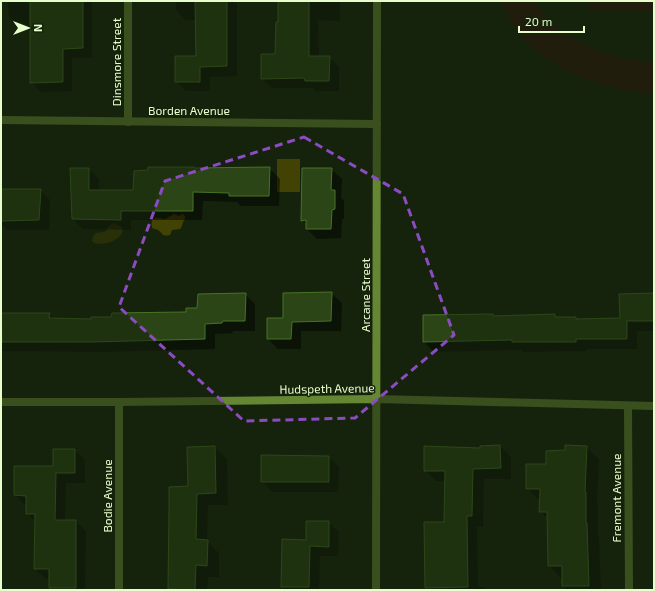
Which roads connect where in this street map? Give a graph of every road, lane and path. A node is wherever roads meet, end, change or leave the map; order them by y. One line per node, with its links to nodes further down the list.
1 (128, 1): 4 (street, Dinsmore Street)
2 (377, 1): 5 (street, Arcane Street)
3 (1, 120): 4 (street, Borden Avenue)
4 (128, 122): 5 (street, Borden Avenue)
5 (377, 124): 6 (street, Arcane Street)
6 (376, 399): 8 (street, Hudspeth Avenue); 9 (street, Hudspeth Avenue); 12 (street, Arcane Street)
7 (1, 402): 8 (street, Hudspeth Avenue)
8 (119, 402): 11 (street, Bodie Avenue)
9 (628, 406): 10 (street, Hudspeth Avenue); 13 (street, Fremont Avenue)
10 (654, 406)
11 (119, 590)
12 (376, 590)
13 (629, 590)

